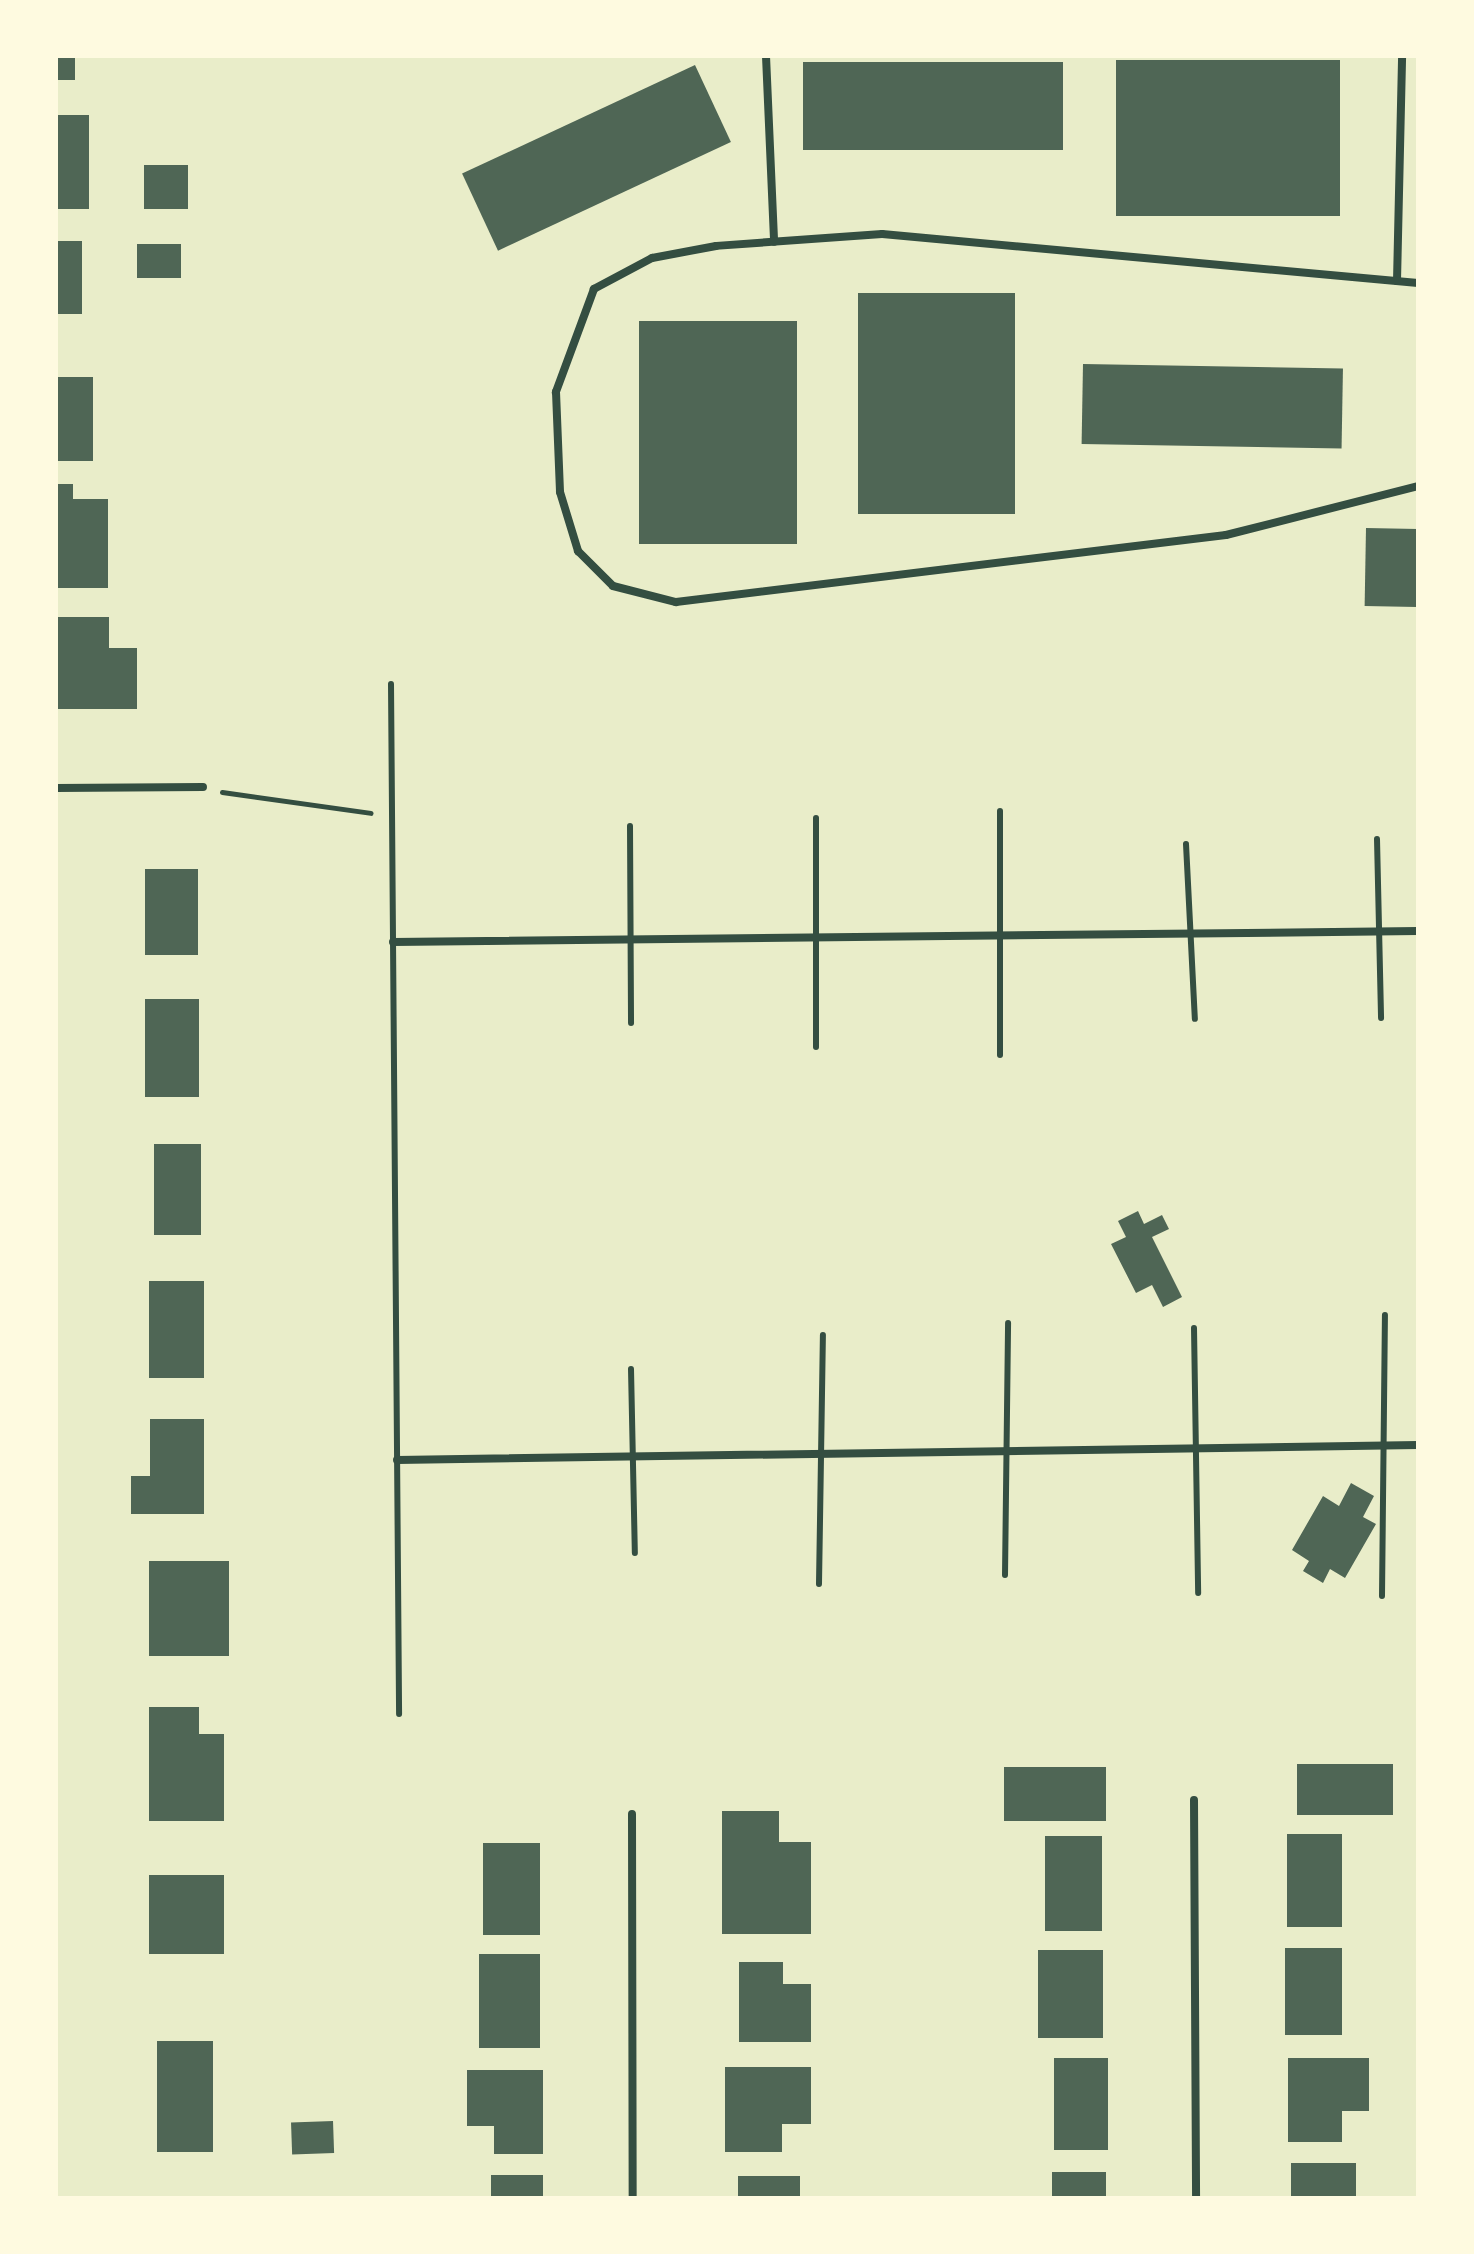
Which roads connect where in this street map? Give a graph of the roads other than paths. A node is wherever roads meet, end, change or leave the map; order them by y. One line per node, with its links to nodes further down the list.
1 (766, 56): 3 (street)
2 (1402, 56): 4 (street)
3 (774, 242): 4 (street); 6 (street)
4 (1397, 281): 5 (street)
5 (1418, 283)
6 (1418, 486)
7 (391, 684): 21 (lane)
8 (203, 787): 9 (street)
9 (56, 788)
10 (1000, 811): 18 (lane)
11 (816, 818): 19 (lane)
12 (630, 826): 20 (lane)
13 (1377, 839): 15 (lane)
14 (1186, 844): 17 (lane)
15 (1384, 931): 16 (street); 17 (street); 22 (lane)
16 (1418, 931)
17 (1185, 933): 18 (street); 23 (lane)
18 (1000, 936): 19 (street); 26 (lane)
19 (816, 937): 20 (street); 25 (lane)
20 (631, 939): 21 (street); 24 (lane)
21 (393, 942): 38 (lane)
22 (1381, 1018)
23 (1195, 1019)
24 (631, 1023)
25 (816, 1047)
26 (1000, 1055)
27 (1385, 1315): 33 (lane)
28 (1008, 1323): 35 (lane)
29 (1194, 1328): 34 (lane)
30 (823, 1335): 36 (lane)
31 (631, 1369): 37 (lane)
32 (1418, 1445): 33 (street)
33 (1384, 1446): 34 (street); 43 (lane)
34 (1196, 1452): 35 (street); 42 (lane)
35 (1006, 1454): 36 (street); 40 (lane)
36 (821, 1456): 37 (street); 41 (lane)
37 (632, 1458): 38 (street); 39 (lane)
38 (397, 1460): 44 (lane)
39 (635, 1553)
40 (1005, 1575)
41 (819, 1584)
42 (1198, 1593)
43 (1382, 1596)
44 (399, 1714)
45 (1194, 1800): 48 (street)
46 (632, 1814): 47 (street)
47 (633, 2198)
48 (1196, 2198)

